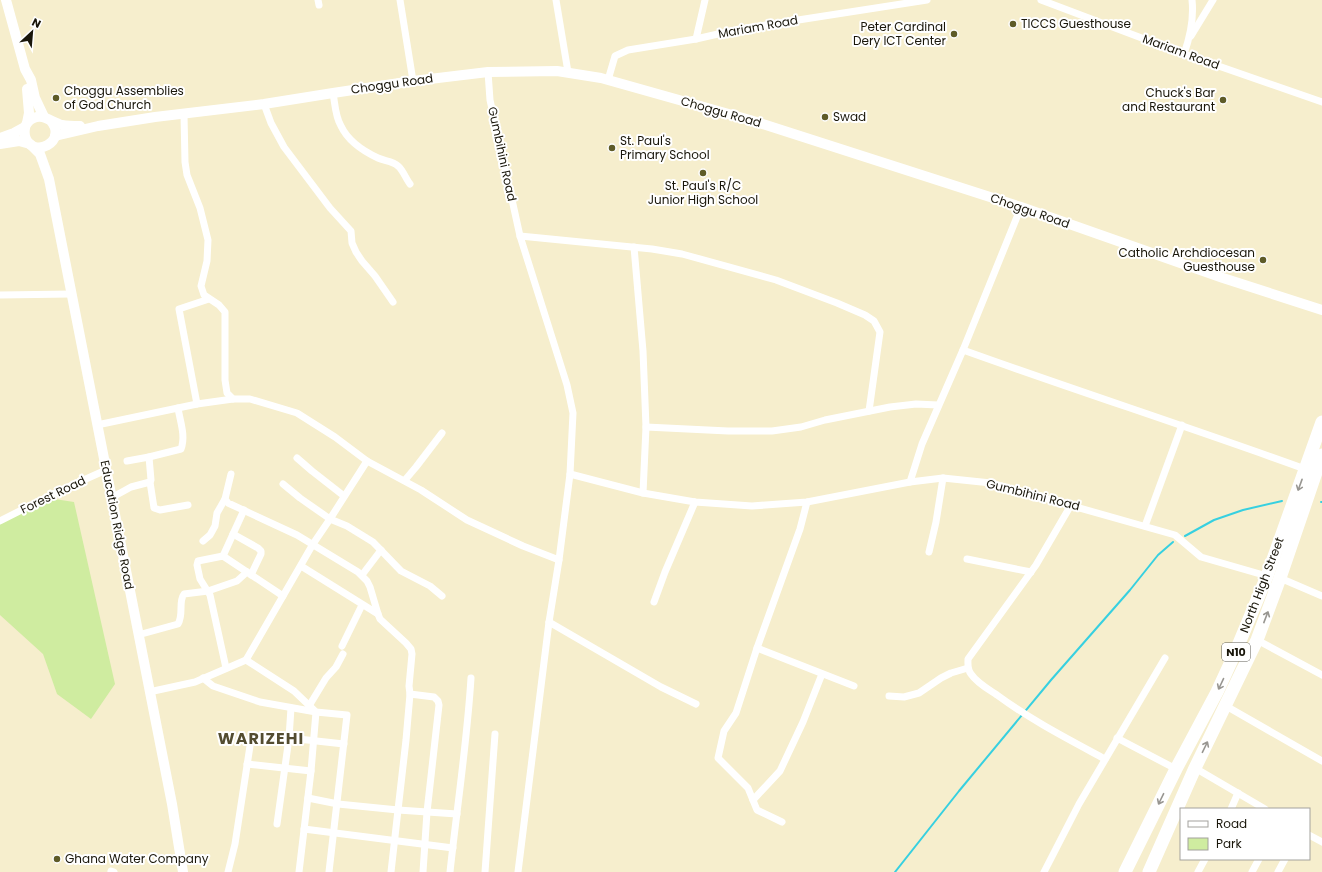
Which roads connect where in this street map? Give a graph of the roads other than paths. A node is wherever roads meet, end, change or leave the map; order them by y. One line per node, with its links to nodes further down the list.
1 (6, 0): 12 (main road)
2 (400, 0): 16 (street)
3 (556, 0): 14 (street)
4 (705, 0): 9 (street)
5 (927, 0): 9 (street, Mariam Road)
6 (1041, 0): 11 (street, Mariam Road)
7 (1192, 0): 10 (street)
8 (1213, 0): 10 (street)
9 (696, 39): 15 (street, Mariam Road)
10 (1189, 40): 11 (street)
11 (1184, 54): 18 (street, Mariam Road)
12 (25, 69): 21 (main road); 22 (main road)
13 (488, 72): 14 (main road, Choggu Road); 16 (main road, Choggu Road); 31 (street, Gumbihini Road)
14 (568, 72): 15 (main road, Choggu Road)
15 (608, 80): 30 (main road, Choggu Road)
16 (413, 81): 17 (main road, Choggu Road)
17 (333, 93): 19 (main road, Choggu Road); 29 (street)
18 (1322, 102)
19 (264, 104): 20 (main road, Choggu Road); 36 (street)
20 (184, 115): 23 (main road, Choggu Road); 35 (street)
21 (47, 118): 22 (main road); 23 (main road, Choggu Road); 25 (main road)
22 (26, 125): 24 (main road); 27 (main road)
23 (98, 126): 25 (main road, Choggu Road)
24 (0, 138)
25 (53, 140): 27 (main road); 28 (main road, Education Ridge Road)
26 (0, 144): 27 (main road)
27 (30, 144): 28 (main road, Education Ridge Road)
28 (49, 179): 33 (main road, Education Ridge Road)
29 (410, 184)
30 (1021, 207): 37 (main road, Choggu Road); 38 (street)
31 (520, 236): 32 (street); 57 (street, Gumbihini Road)
32 (634, 247): 43 (street); 47 (street)
33 (71, 294): 34 (street); 45 (main road, Education Ridge Road)
34 (0, 295)
35 (209, 299): 39 (street); 40 (street)
36 (393, 302)
37 (1322, 310)
38 (963, 350): 41 (street); 46 (street)
39 (233, 400): 40 (street); 53 (street)
40 (197, 404): 42 (street)
41 (938, 405): 43 (street); 61 (street)
42 (178, 408): 45 (street); 50 (street)
43 (869, 411): 47 (street)
44 (1322, 422): 54 (highway, North High Street / N10)
45 (97, 425): 55 (main road, Education Ridge Road)
46 (1182, 425): 54 (street); 74 (street)
47 (646, 427): 63 (street)
48 (442, 433): 59 (street)
49 (1322, 455): 88 (highway, North High Street / N10)
50 (148, 457): 52 (street); 60 (street)
51 (298, 458): 64 (street)
52 (127, 460)
53 (367, 461): 59 (street); 64 (street)
54 (1306, 469): 87 (highway, North High Street / N10, one-way to 87)
55 (106, 470): 65 (main road, Education Ridge Road); 73 (street, Forest Road)
56 (231, 474): 66 (street)
57 (570, 474): 63 (street, Gumbihini Road); 82 (street, Gumbihini Road)
58 (942, 478): 61 (street, Gumbihini Road); 69 (street, Gumbihini Road); 79 (street)
59 (405, 480): 82 (street)
60 (150, 482): 65 (street); 70 (street)
61 (910, 482): 68 (street, Gumbihini Road)
62 (283, 484): 72 (street)
63 (643, 493): 67 (street, Gumbihini Road)
64 (344, 496): 72 (street)
65 (111, 498): 97 (main road, Education Ridge Road)
66 (225, 499): 71 (street); 76 (street)
67 (695, 502): 68 (street, Gumbihini Road); 93 (street)
68 (807, 502): 100 (street)
69 (1071, 504): 74 (street, Gumbihini Road); 84 (street)
70 (188, 505)
71 (244, 510): 75 (street); 77 (street)
72 (330, 519): 77 (street); 78 (street)
73 (0, 521)
74 (1145, 526): 87 (street, Gumbihini Road)
75 (233, 534): 80 (street); 85 (street)
76 (203, 542)
77 (313, 544): 83 (street); 86 (street)
78 (380, 550): 86 (street); 91 (street)
79 (929, 552)
80 (223, 556): 85 (street); 89 (street)
81 (967, 559): 84 (street)
82 (559, 560): 96 (street, Gumbihini Road)
83 (300, 566): 90 (street); 94 (street)
84 (1031, 572): 105 (street)
85 (249, 574): 89 (street); 90 (street)
86 (362, 575): 95 (street)
87 (1267, 576): 130 (highway, North High Street / N10, one-way to 130)
88 (1280, 578): 92 (street); 98 (highway, North High Street / N10, one-way to 88)
89 (208, 591): 97 (street); 104 (street)
90 (283, 596): 103 (street)
91 (442, 596)
92 (1322, 596)
93 (654, 602)
94 (362, 605): 95 (street); 99 (street)
95 (378, 614): 112 (street)
96 (549, 622): 114 (street); 161 (street, Gumbihini Road)
97 (138, 635): 111 (main road, Education Ridge Road)
98 (1257, 640): 107 (street); 116 (highway, North High Street / N10)
99 (342, 646)
100 (757, 648): 106 (street); 134 (street)
101 (343, 654): 115 (street)
102 (1165, 658): 121 (street)
103 (246, 660): 104 (street); 115 (street)
104 (226, 668): 108 (street)
105 (968, 668): 113 (street); 125 (street)
106 (822, 674): 110 (street); 134 (street)
107 (1322, 675)
108 (203, 678): 111 (street); 117 (street)
109 (471, 678): 140 (street)
110 (854, 686)
111 (149, 692): 153 (main road, Education Ridge Road)
112 (410, 694): 138 (street); 139 (street)
113 (889, 696)
114 (696, 704)
115 (309, 706): 118 (street)
116 (1226, 706): 126 (street); 129 (highway, North High Street / N10, one-way to 116)
117 (291, 708): 118 (street); 120 (street)
118 (316, 712): 122 (street); 123 (street)
119 (495, 734): 160 (street)
120 (289, 738): 122 (street); 128 (street)
121 (1117, 738): 125 (street); 130 (street)
122 (313, 741): 123 (street); 131 (street)
123 (344, 744): 135 (street)
124 (250, 746): 127 (street)
125 (1105, 759): 162 (street)
126 (1322, 761)
127 (247, 764): 128 (street); 154 (street)
128 (284, 768): 131 (street); 142 (street)
129 (1195, 768): 132 (street); 164 (highway, North High Street / N10)
130 (1176, 769): 163 (highway, North High Street / N10, one-way to 163)
131 (311, 771): 133 (street)
132 (1238, 794): 136 (street); 137 (street)
133 (308, 798): 135 (street); 143 (street)
134 (753, 800): 141 (street)
135 (338, 804): 138 (street); 144 (street)
136 (1231, 808)
137 (1263, 808)
138 (398, 810): 139 (street); 146 (street)
139 (427, 812): 140 (street); 148 (street)
140 (457, 814): 149 (street)
141 (782, 822)
142 (278, 824)
143 (304, 829): 144 (street); 155 (street)
144 (334, 832): 146 (street); 156 (street)
145 (1310, 836): 147 (street)
146 (395, 840): 148 (street); 157 (street)
147 (1322, 842)
148 (425, 844): 149 (street); 158 (street)
149 (453, 848): 159 (street)
150 (1204, 860): 165 (street)
151 (1258, 860): 166 (street)
152 (1284, 860): 167 (street)
153 (183, 872)
154 (228, 872)
155 (299, 872)
156 (329, 872)
157 (391, 872)
158 (423, 872)
159 (450, 872)
160 (485, 872)
161 (518, 872)
162 (1044, 872)
163 (1126, 872)
164 (1149, 872)
165 (1198, 872)
166 (1252, 872)
167 (1278, 872)

